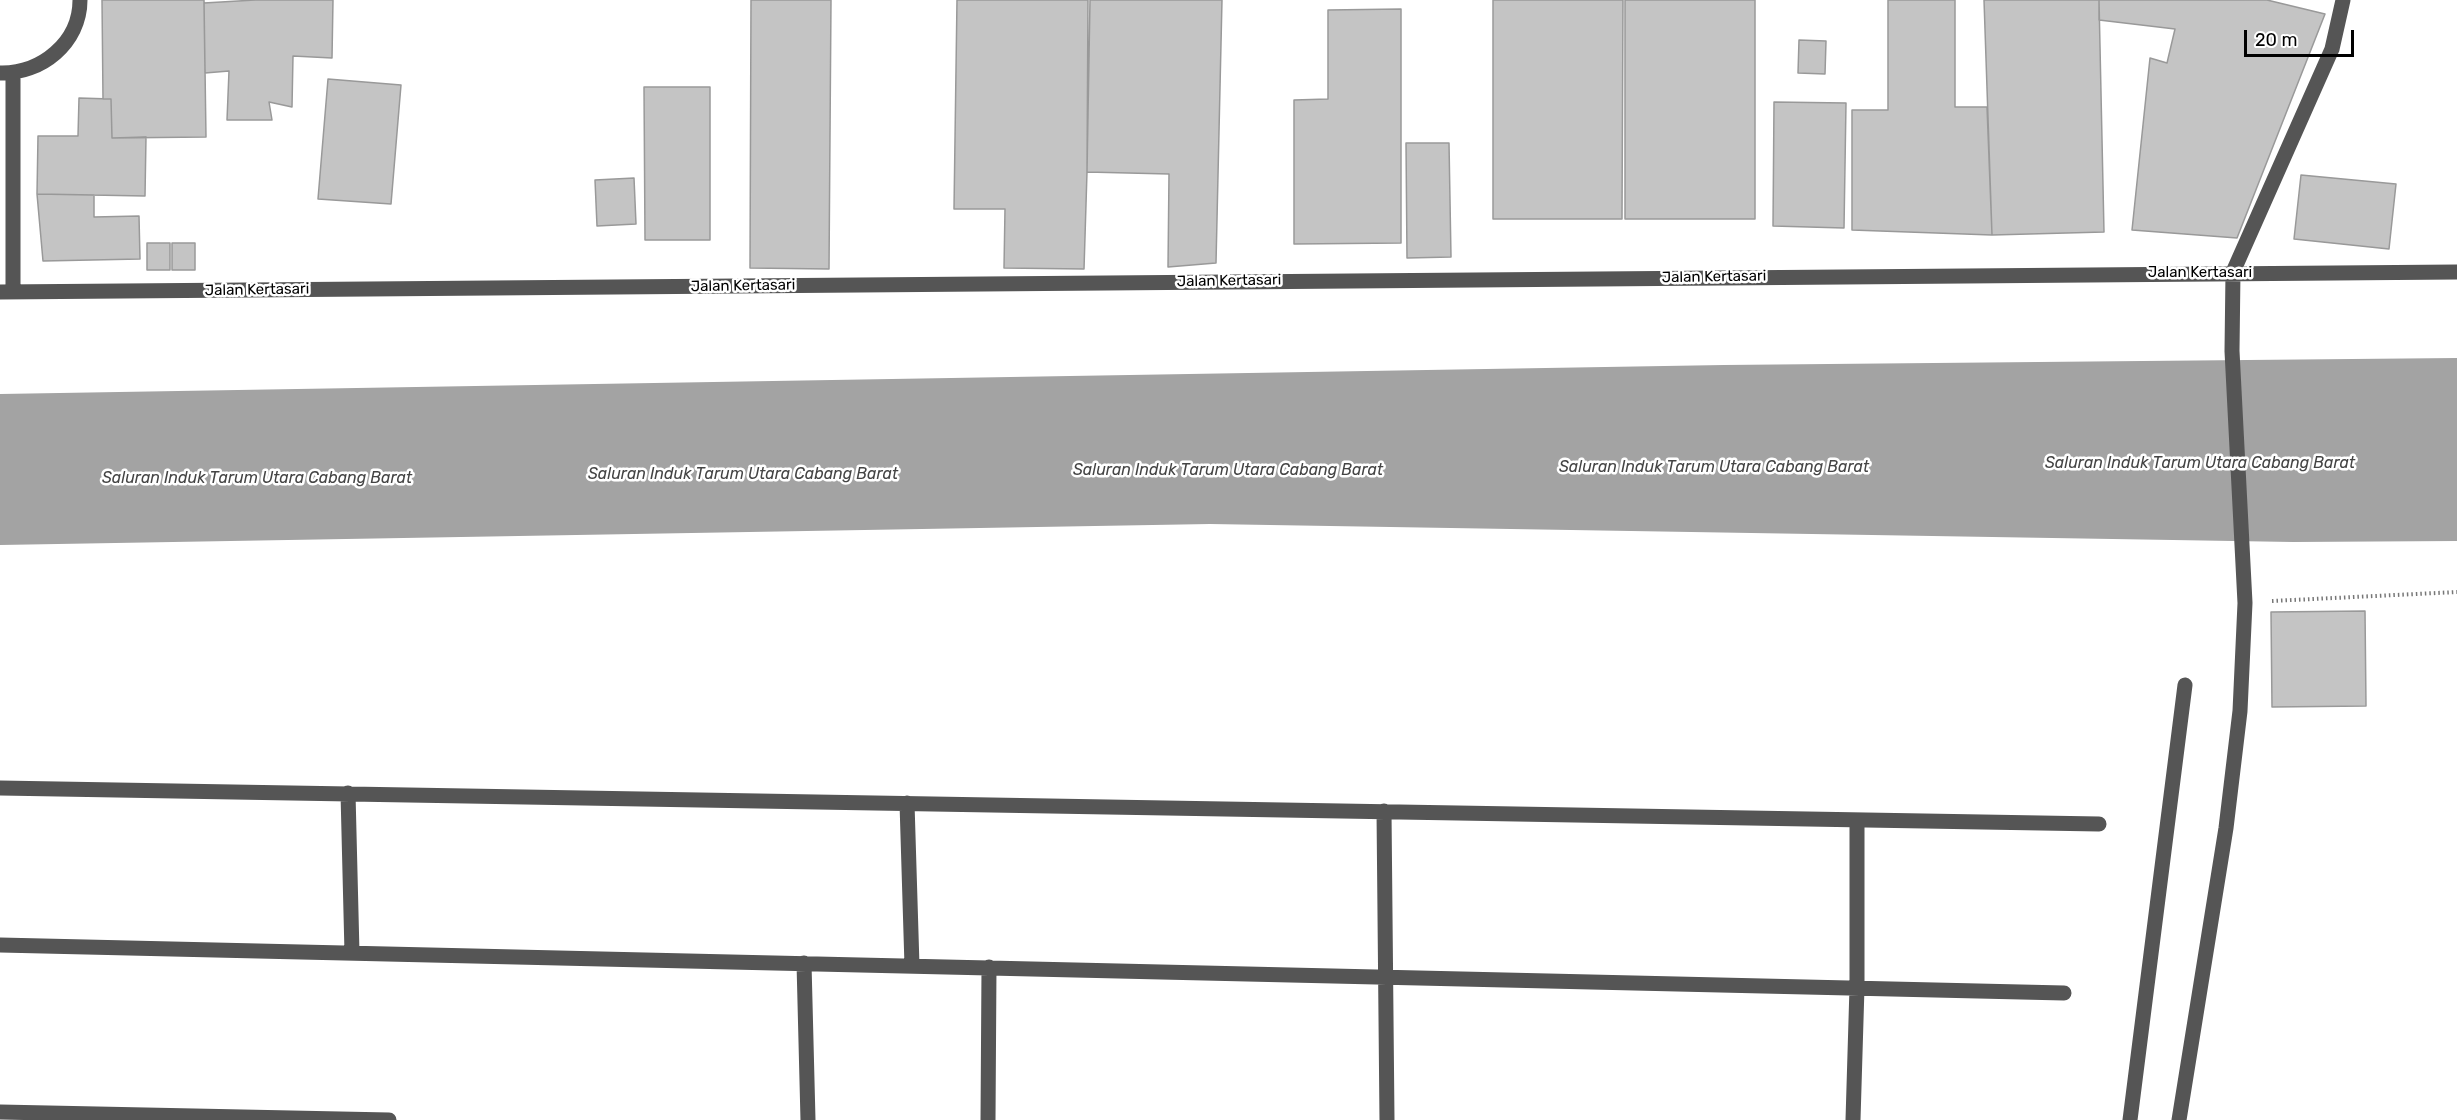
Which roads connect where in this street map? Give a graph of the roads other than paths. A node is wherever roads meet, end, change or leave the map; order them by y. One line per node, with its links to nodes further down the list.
1 (80, 0): 3 (street)
2 (2343, 0): 4 (street)
3 (6, 74): 6 (street)
4 (2233, 272): 5 (street, Jalan Kertasari); 6 (street, Jalan Kertasari); 29 (street)
5 (2457, 272)
6 (6, 292)
7 (2185, 685): 28 (street)
8 (0, 788): 9 (street)
9 (348, 794): 10 (street); 15 (street)
10 (907, 803): 11 (street); 17 (street)
11 (1384, 811): 12 (street); 19 (street)
12 (1857, 820): 13 (street); 20 (street)
13 (2099, 824)
14 (0, 945): 15 (street)
15 (352, 953): 16 (street)
16 (804, 963): 17 (street); 24 (street)
17 (912, 966): 18 (street)
18 (989, 968): 19 (street); 25 (street)
19 (1387, 977): 20 (street); 26 (street)
20 (1857, 987): 21 (street); 27 (street)
21 (2064, 993)
22 (0, 1112): 23 (street)
23 (389, 1120)
24 (808, 1120)
25 (988, 1120)
26 (1387, 1120)
27 (1853, 1120)
28 (2130, 1120)
29 (2180, 1120)

